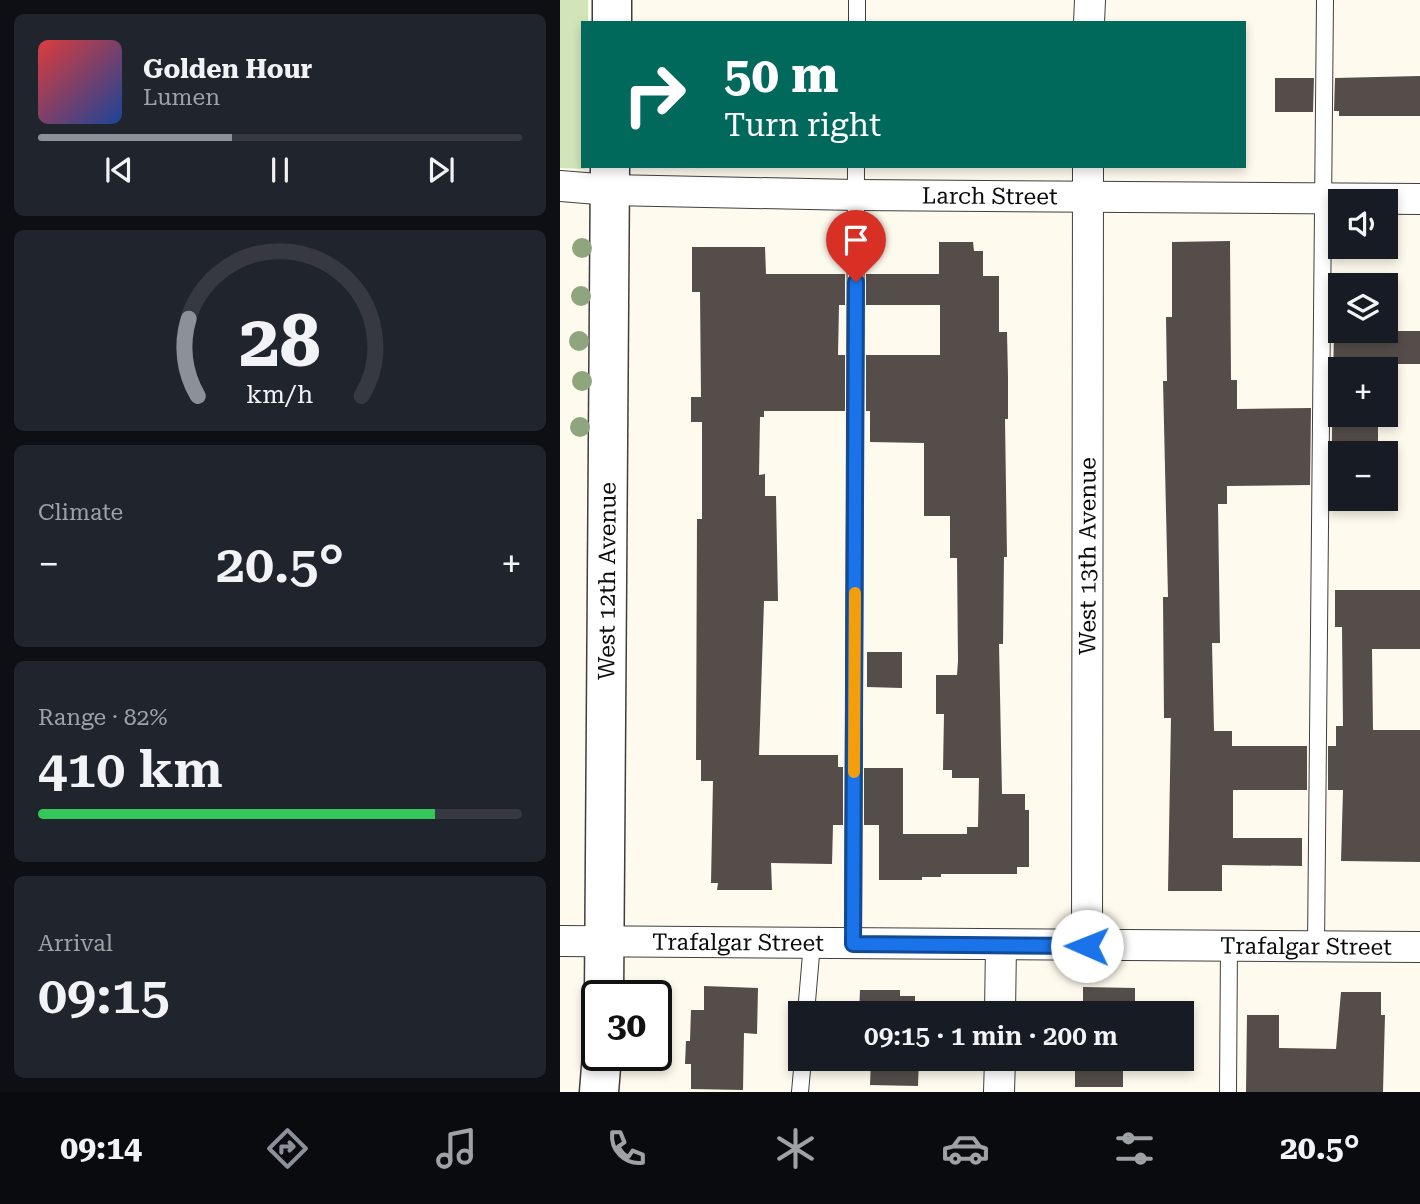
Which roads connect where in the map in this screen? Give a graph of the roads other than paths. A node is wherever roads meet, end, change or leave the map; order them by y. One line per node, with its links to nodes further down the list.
1 (612, 0): 5 (street)
2 (858, 0): 6 (lane)
3 (1090, 0): 7 (street)
4 (1325, 0): 13 (lane)
5 (612, 21)
6 (857, 21)
7 (1090, 21)
8 (1088, 168): 12 (street, West 13th Avenue)
9 (610, 178): 10 (street, Larch Street); 11 (street, Larch Street); 16 (street, West 12th Avenue)
10 (856, 180): 12 (street, Larch Street); 18 (lane)
11 (560, 186)
12 (1088, 197): 13 (street, Larch Street); 20 (street, West 13th Avenue)
13 (1323, 199): 14 (street, Larch Street); 22 (lane)
14 (1420, 199)
15 (560, 941): 16 (street, Trafalgar Street)
16 (604, 941): 17 (street, Trafalgar Street); 24 (street, West 12th Avenue)
17 (811, 943): 18 (street, Trafalgar Street); 25 (lane)
18 (853, 944): 19 (street, Trafalgar Street)
19 (1001, 945): 20 (street, Trafalgar Street); 26 (street)
20 (1087, 946): 21 (street, Trafalgar Street)
21 (1229, 946): 22 (street, Trafalgar Street); 33 (lane)
22 (1316, 947): 23 (street, Trafalgar Street)
23 (1420, 947)
24 (604, 980)
25 (807, 1001)
26 (1000, 1001)
27 (601, 1071): 30 (street)
28 (802, 1071): 31 (lane)
29 (1000, 1071): 32 (street)
30 (599, 1092)
31 (800, 1092)
32 (999, 1092)
33 (1228, 1092)

